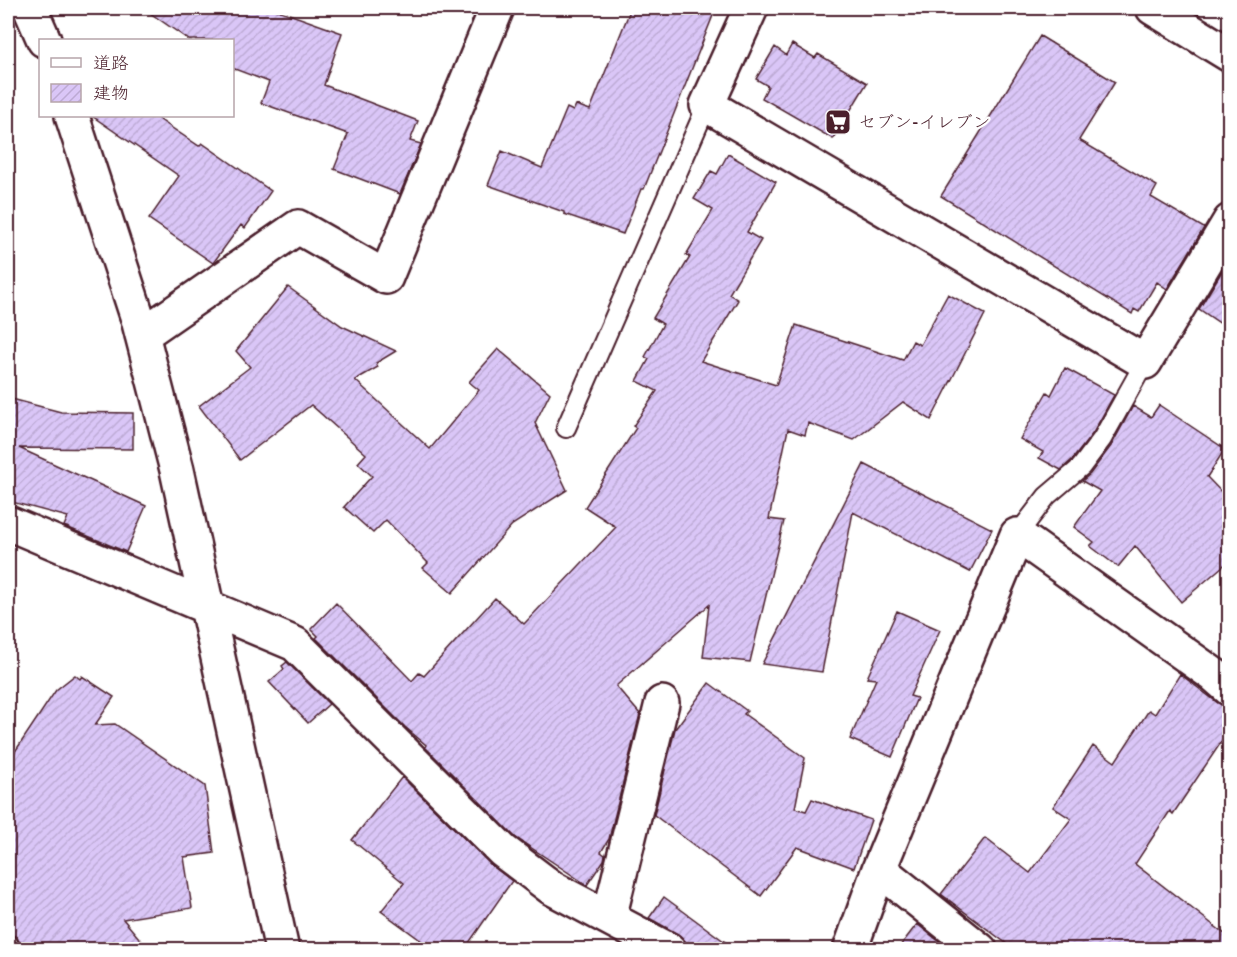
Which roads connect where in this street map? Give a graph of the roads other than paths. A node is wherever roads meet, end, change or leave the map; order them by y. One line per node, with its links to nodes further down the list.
1 (30, 8): 5 (street)
2 (497, 8): 10 (street)
3 (751, 8): 7 (street)
4 (1153, 8): 6 (street)
5 (44, 39)
6 (1230, 55)
7 (707, 105): 11 (street); 12 (lane)
8 (72, 117): 10 (street)
9 (1230, 221): 11 (street)
10 (142, 335): 15 (street)
11 (1145, 362): 14 (lane)
12 (566, 428)
13 (8, 523): 15 (street)
14 (1017, 535): 16 (street); 18 (street)
15 (205, 606): 19 (street); 22 (street)
16 (1230, 689)
17 (662, 703): 19 (street)
18 (879, 869): 24 (street); 25 (street)
19 (609, 918): 23 (street)
20 (8, 944): 21 (lane)
21 (12, 950)
22 (282, 950)
23 (669, 950)
24 (850, 950)
25 (980, 950)

